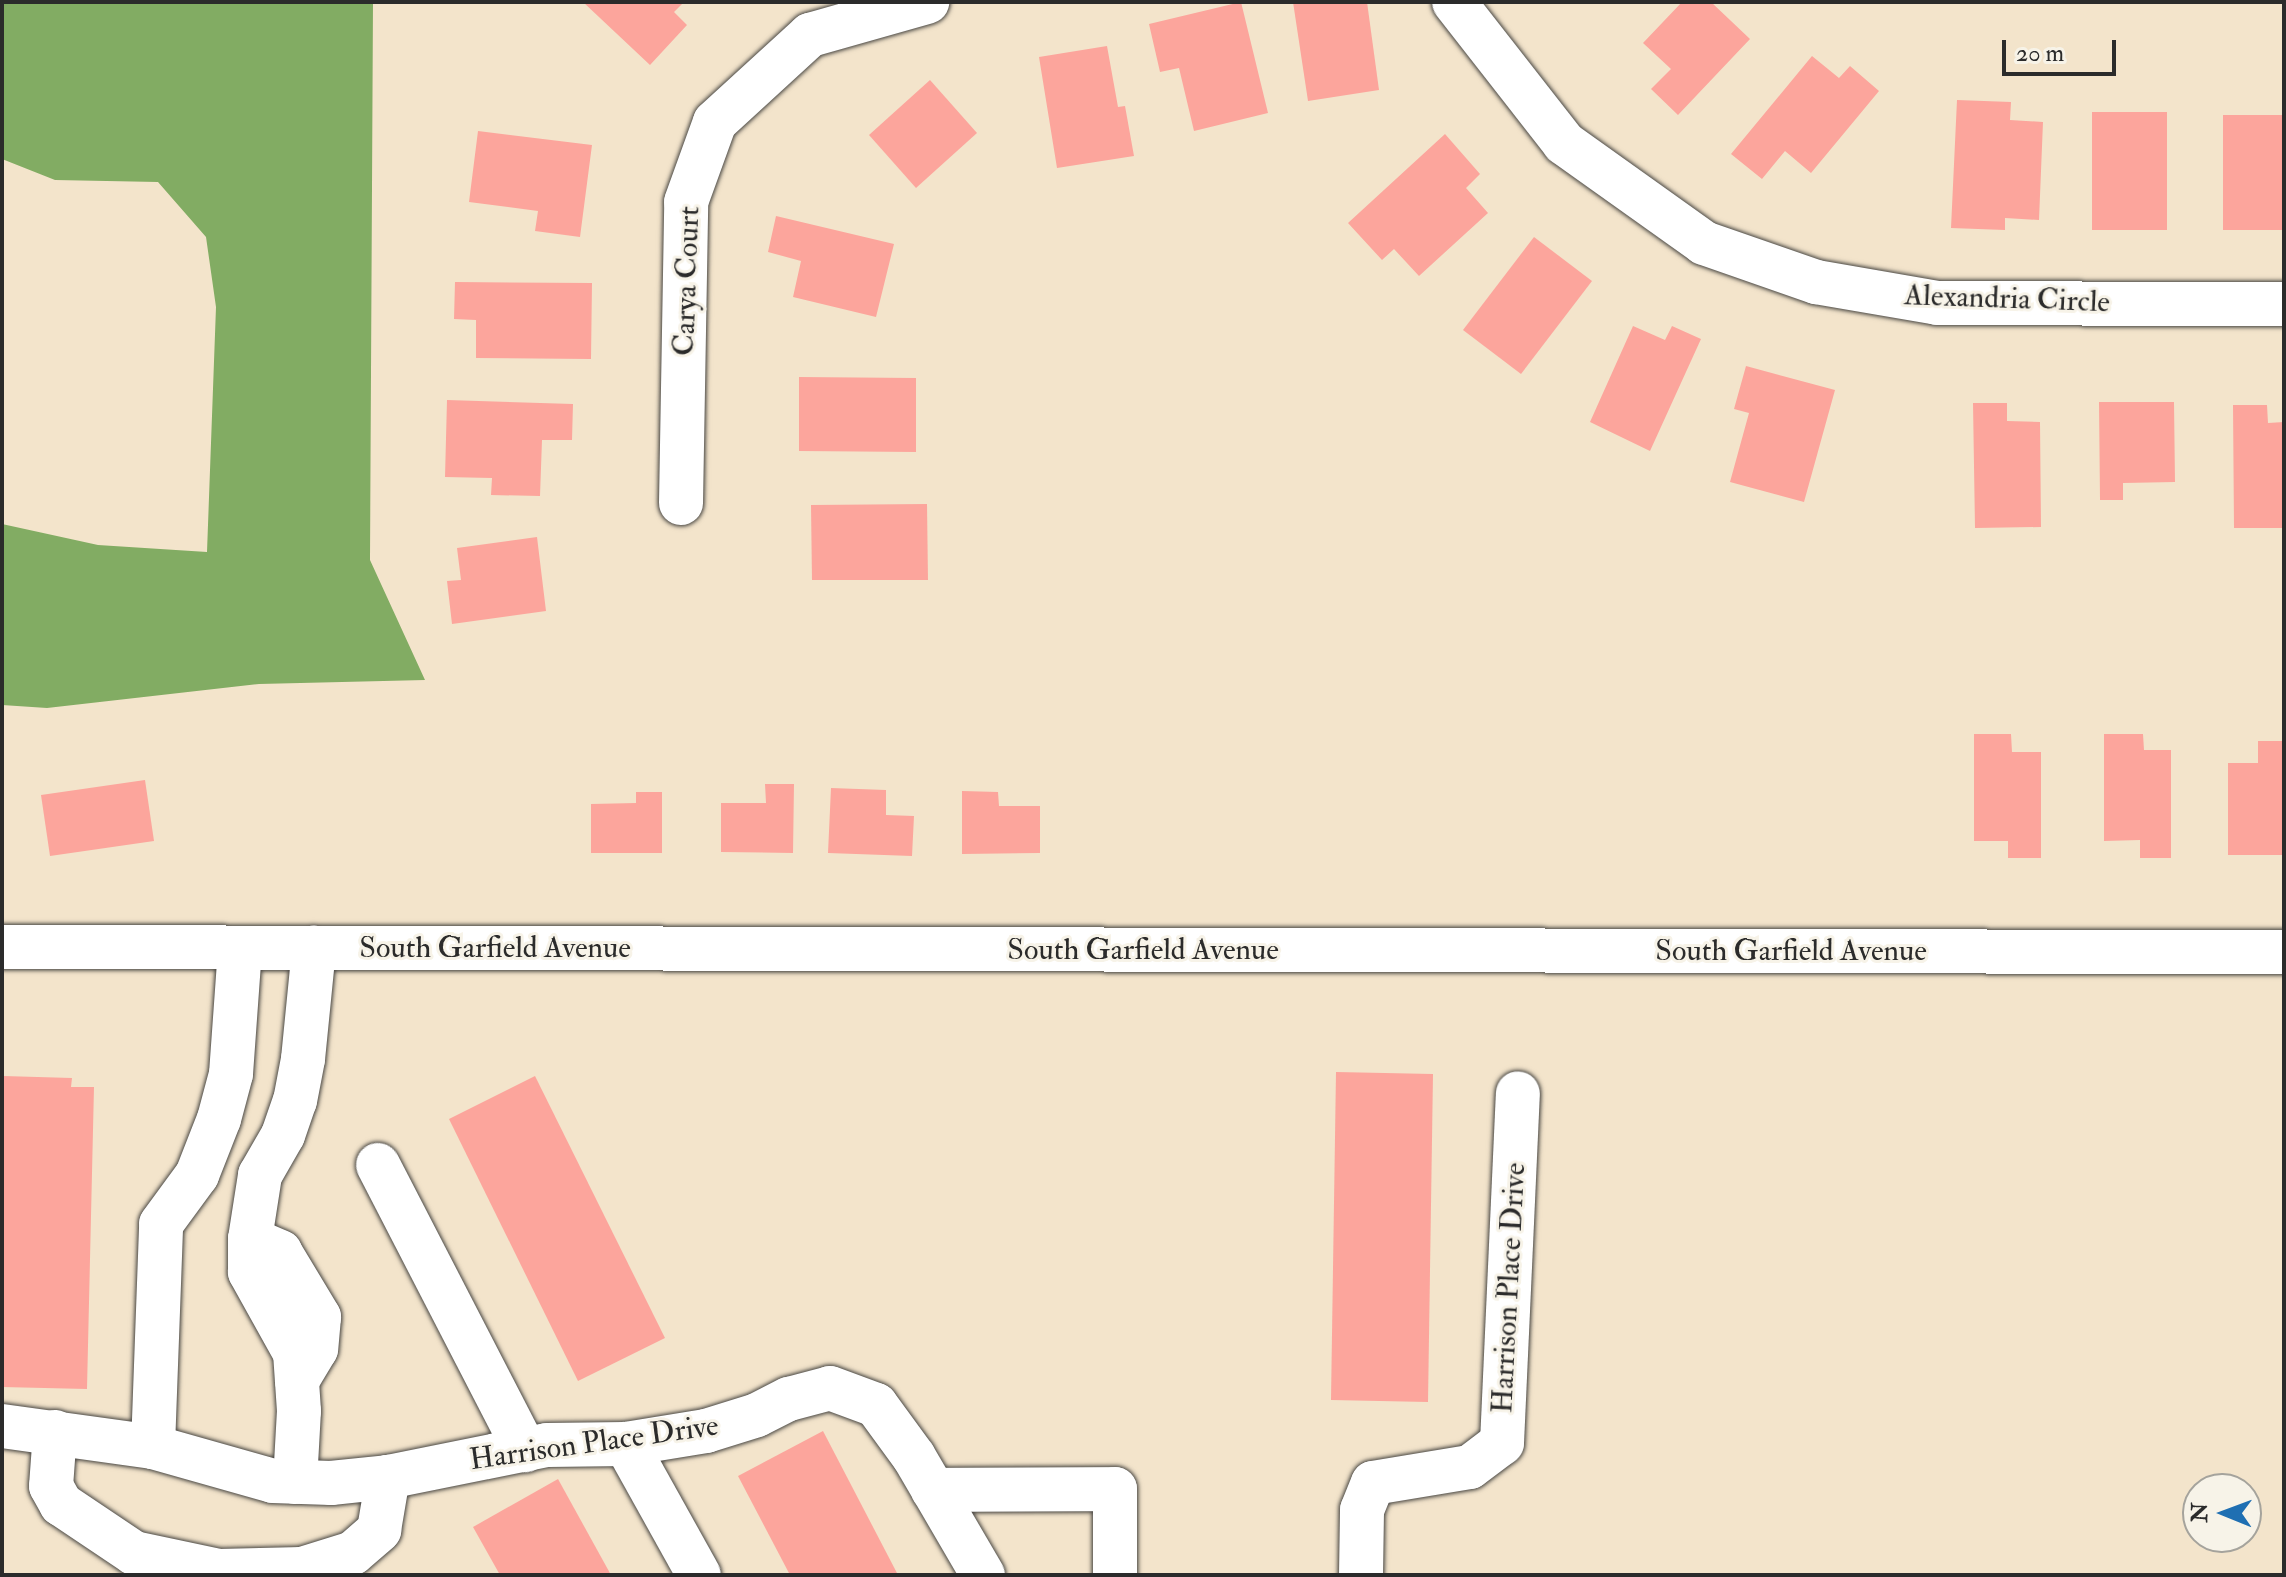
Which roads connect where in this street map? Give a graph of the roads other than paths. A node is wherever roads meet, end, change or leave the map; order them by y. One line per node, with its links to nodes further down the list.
1 (927, 2): 4 (street, Carya Court)
2 (1454, 2): 3 (street, Alexandria Circle)
3 (2284, 304)
4 (681, 503)
5 (2, 947): 6 (street, South Garfield Avenue)
6 (240, 948): 7 (street, South Garfield Avenue); 14 (street)
7 (314, 948): 8 (street, South Garfield Avenue); 17 (street)
8 (2284, 952)
9 (1518, 1093): 22 (street, Harrison Place Drive)
10 (378, 1165): 15 (street)
11 (2, 1426): 12 (street, Harrison Place Drive)
12 (55, 1432): 14 (street, Harrison Place Drive); 16 (street)
13 (626, 1444): 15 (street, Harrison Place Drive); 18 (street, Harrison Place Drive); 19 (street)
14 (153, 1447): 17 (street, Harrison Place Drive)
15 (525, 1450): 16 (street, Harrison Place Drive)
16 (388, 1477): 17 (street, Harrison Place Drive)
17 (295, 1482)
18 (933, 1490): 20 (street, Harrison Place Drive); 21 (street)
19 (699, 1575)
20 (983, 1575)
21 (1115, 1575)
22 (1361, 1575)

